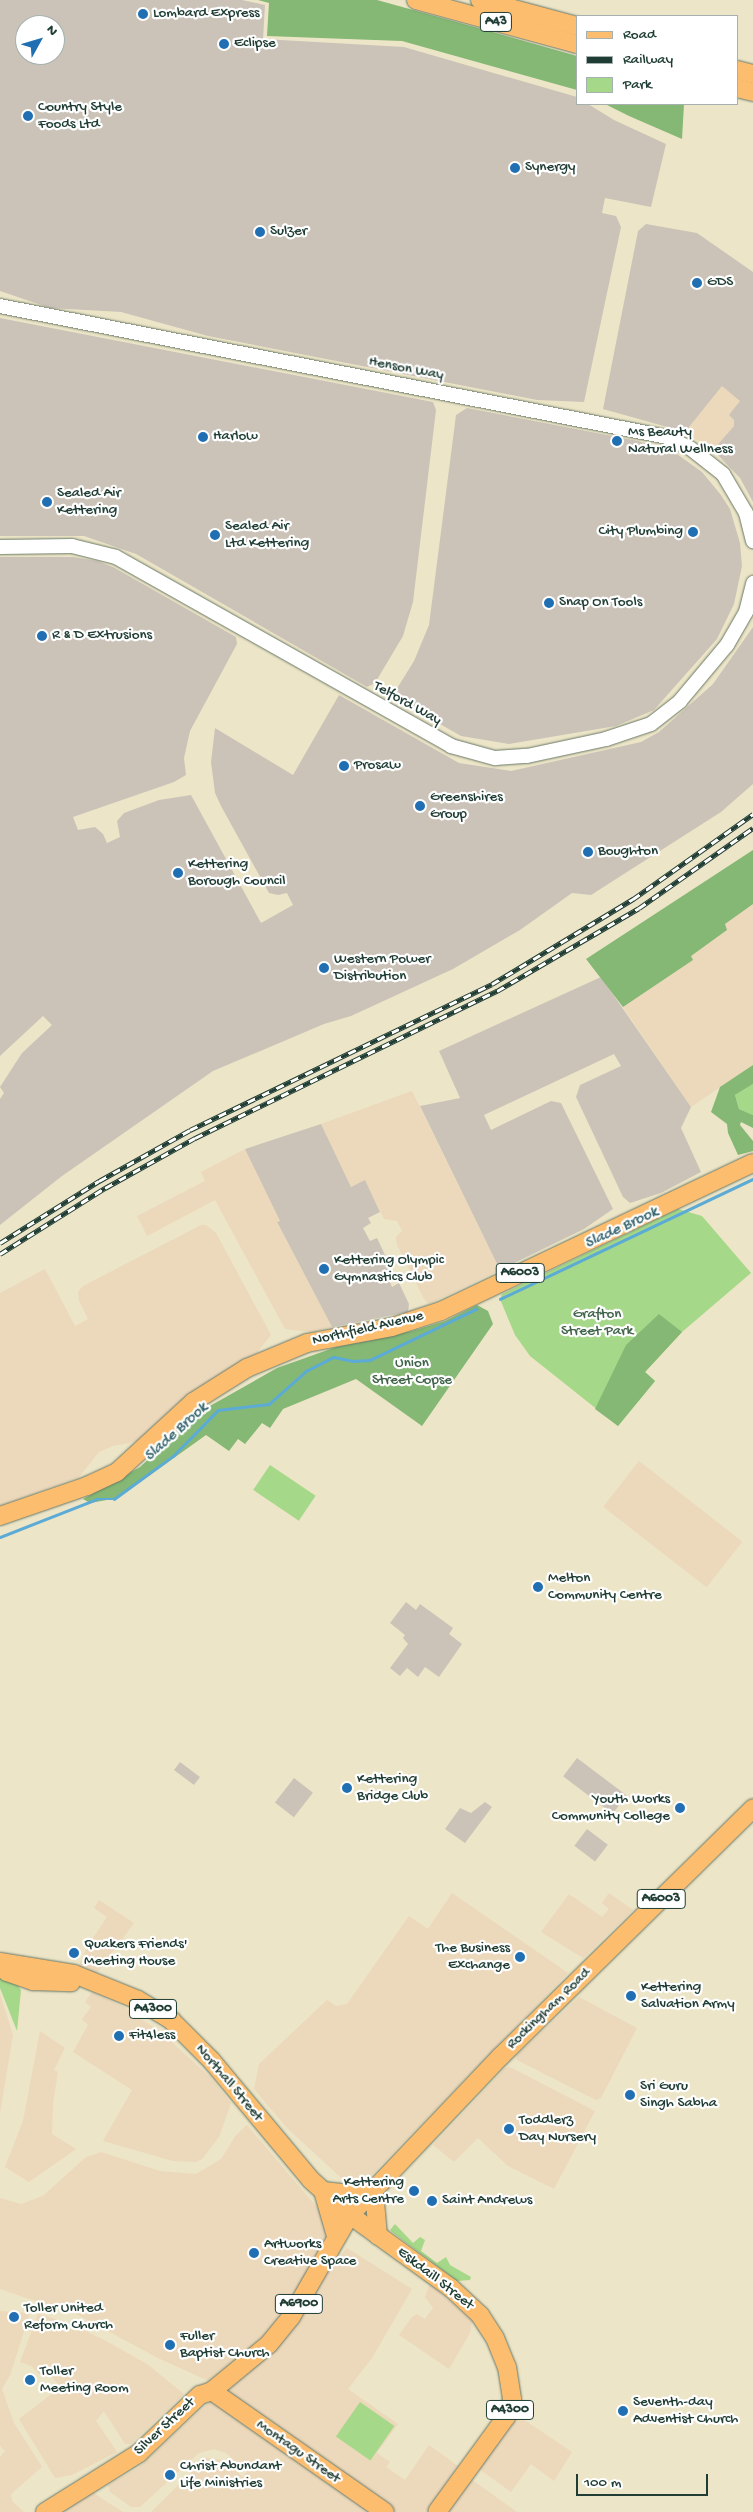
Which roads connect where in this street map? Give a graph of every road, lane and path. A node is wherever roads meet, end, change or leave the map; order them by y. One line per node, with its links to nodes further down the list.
1 (416, 0): 4 (main road, A43)
2 (480, 0): 3 (main road, A43)
3 (576, 26)
4 (576, 44)
5 (738, 70): 6 (main road)
6 (753, 74)
7 (738, 88): 8 (main road)
8 (753, 92)
9 (0, 306): 10 (street, Henson Way)
10 (753, 541)
11 (0, 547): 12 (street, Telford Way)
12 (753, 583)
13 (753, 1163): 14 (main road, Northfield Avenue / A6003)
14 (0, 1516)
15 (753, 1808): 18 (main road, Rockingham Road / A6003)
16 (0, 1963): 17 (main road, Northall Street / A4300)
17 (323, 2191): 18 (main road); 19 (main road); 19 (main road, Northall Street / A4300)
18 (374, 2191): 19 (main road, Rockingham Road / A6003); 20 (main road)
19 (343, 2226): 20 (main road, Eskdaill Street / A4300); 21 (main road, A6900)
20 (378, 2236): 24 (main road, Eskdaill Street / A4300)
21 (216, 2394): 22 (main road, Silver Street / A6900); 23 (main road, Montagu Street)
22 (45, 2512)
23 (384, 2512)
24 (437, 2512)

